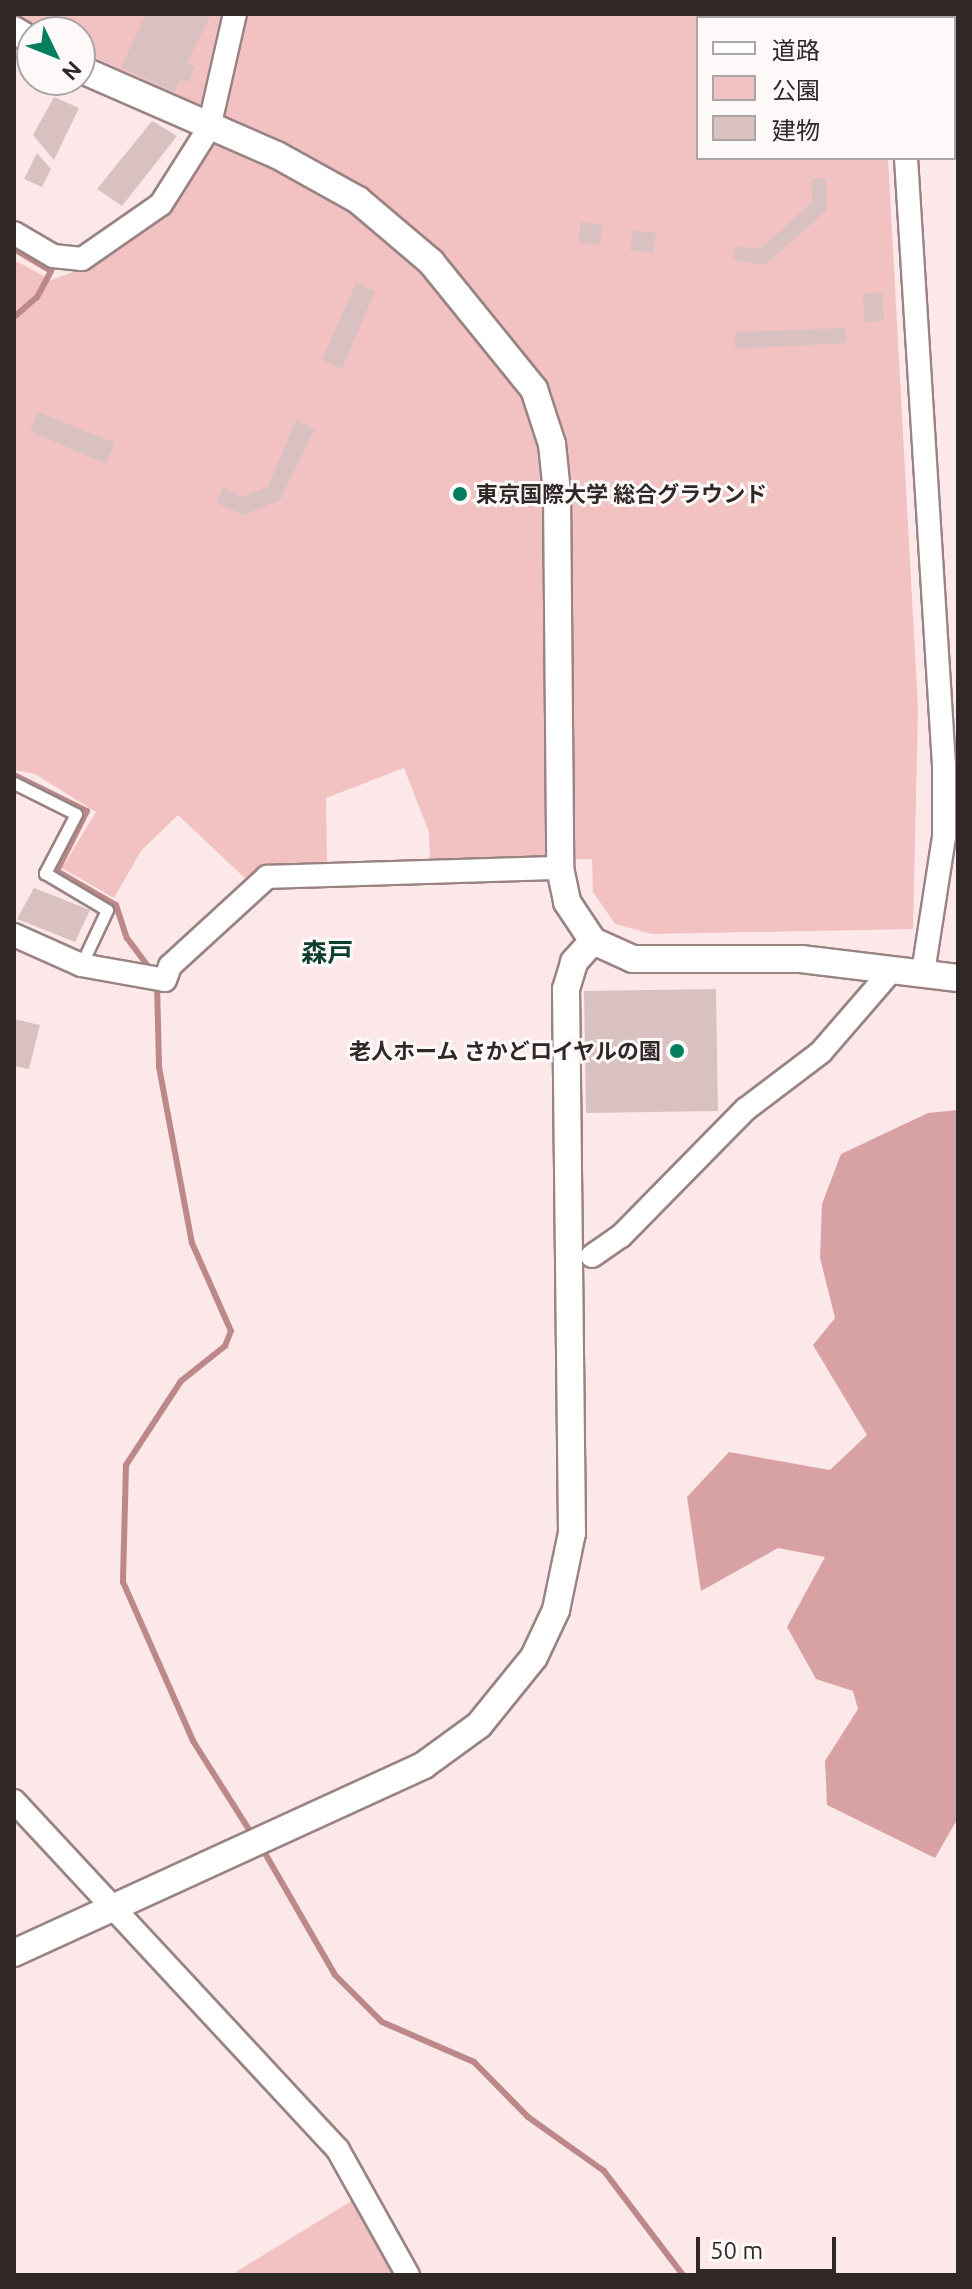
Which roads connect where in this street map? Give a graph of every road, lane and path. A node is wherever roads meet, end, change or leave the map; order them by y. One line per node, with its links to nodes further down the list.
1 (235, 14): 3 (street)
2 (96, 76): 3 (street)
3 (209, 128): 5 (street); 7 (street)
4 (906, 160): 12 (street)
5 (14, 233)
6 (14, 783): 10 (lane)
7 (560, 868): 9 (street); 10 (street)
8 (14, 935): 10 (street)
9 (593, 941): 11 (street); 16 (street)
10 (81, 965)
11 (893, 969): 12 (street); 14 (street)
12 (923, 972): 13 (street)
13 (958, 978)
14 (592, 1256)
15 (14, 1801): 16 (street)
16 (113, 1911): 17 (street); 18 (street)
17 (14, 1953)
18 (408, 2275)

